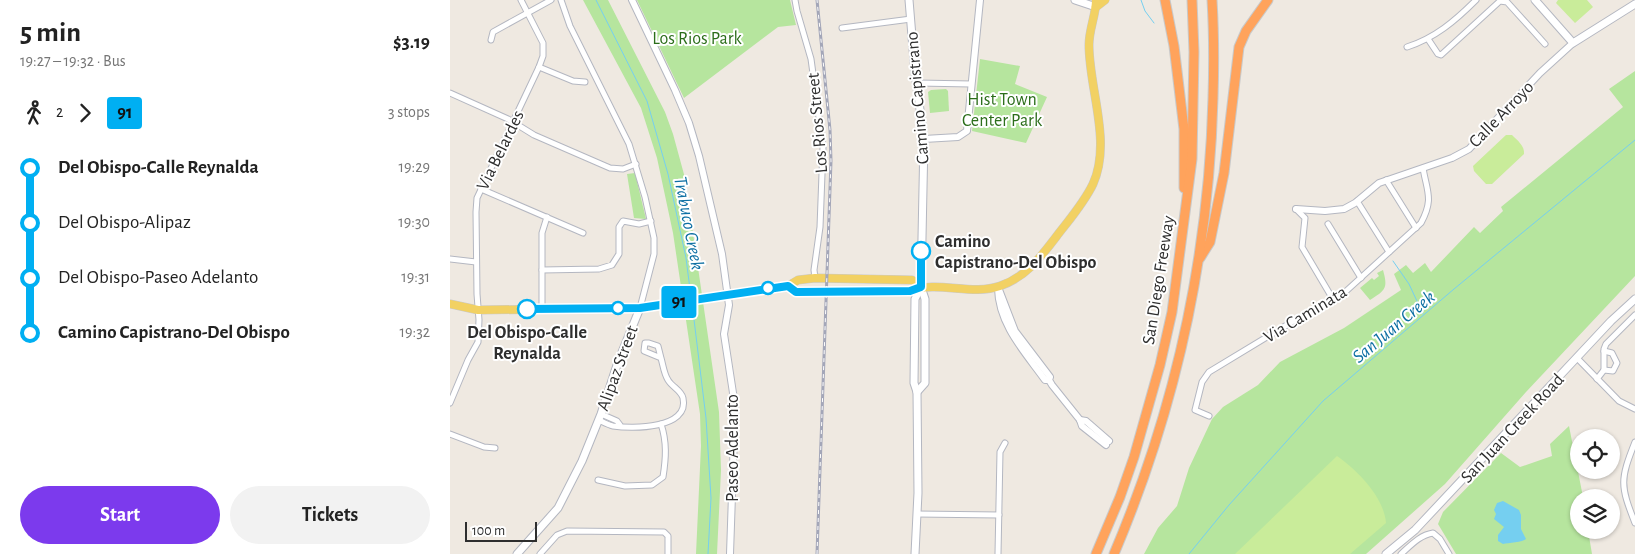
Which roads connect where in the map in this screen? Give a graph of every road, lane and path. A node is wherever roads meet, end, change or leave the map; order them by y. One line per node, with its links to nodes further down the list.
1 (521, 0): 18 (street, Via Belardes)
2 (551, 0): 18 (street)
3 (561, 0): 33 (street, Alipaz Street)
4 (632, 0): 55 (street, Paseo Adelanto)
5 (795, 0): 50 (street, Los Rios Street)
6 (909, 0): 19 (main road, Camino Capistrano)
7 (980, 0): 29 (street)
8 (1075, 0): 16 (main road)
9 (1105, 0): 16 (main road)
10 (1165, 0): 39 (highway)
11 (1192, 0): 39 (highway, San Diego Freeway)
12 (1212, 0): 47 (highway, San Diego Freeway)
13 (1268, 0): 47 (highway)
14 (1476, 0): 21 (street)
15 (1535, 0): 23 (main road)
16 (1096, 4): 54 (main road)
17 (1635, 4): 23 (main road, Calle Arroyo)
18 (528, 12): 22 (street); 26 (street, Via Belardes)
19 (911, 19): 20 (street); 28 (main road, Camino Capistrano)
20 (842, 28)
21 (1428, 39): 24 (street); 25 (street)
22 (491, 40)
23 (1572, 43): 34 (street, Calle Arroyo)
24 (1545, 44)
25 (1407, 47)
26 (540, 67): 27 (street); 31 (street, Via Belardes)
27 (585, 82)
28 (918, 83): 29 (street); 32 (main road, Camino Capistrano)
29 (972, 84): 32 (street)
30 (450, 93): 31 (street)
31 (514, 122): 33 (street); 36 (street, Via Belardes)
32 (924, 139): 53 (main road, Camino Capistrano)
33 (636, 164): 41 (street, Alipaz Street)
34 (1423, 168): 35 (street, Calle Arroyo); 43 (street, Via Caminata)
35 (1386, 180): 37 (street, Calle Arroyo); 43 (street)
36 (481, 189): 40 (street); 48 (street, Via Belardes)
37 (1357, 201): 38 (street, Calle Arroyo); 45 (street)
38 (1296, 209): 57 (street)
39 (1186, 216): 89 (highway, San Diego Freeway)
40 (548, 218): 44 (street); 49 (street)
41 (651, 221): 49 (street); 59 (street, Alipaz Street)
42 (1328, 224): 51 (street)
43 (1416, 228): 45 (street, Via Caminata)
44 (583, 233)
45 (1389, 252): 51 (street, Via Caminata)
46 (450, 259): 48 (street)
47 (1198, 260): 90 (highway, San Diego Freeway)
48 (476, 262): 61 (street, Via Belardes)
49 (542, 270): 60 (street)
50 (816, 278): 52 (main road); 53 (main road)
51 (1361, 278): 57 (street, Via Caminata)
52 (788, 286): 53 (main road); 55 (main road)
53 (921, 287): 54 (main road); 68 (main road, Camino Capistrano); 68 (main road, Camino Capistrano)
54 (998, 287): 77 (street)
55 (728, 294): 59 (main road); 86 (street, Paseo Adelanto)
56 (1635, 299): 65 (main road, San Juan Creek Road)
57 (1334, 301): 71 (street, Via Caminata)
58 (450, 304): 61 (main road)
59 (640, 308): 60 (main road); 72 (main road, Alipaz Street)
60 (542, 309): 61 (main road)
61 (478, 310): 69 (street, Via Belardes)
62 (1635, 315): 63 (street)
63 (1604, 351): 66 (street); 66 (street)
64 (661, 358): 73 (street)
65 (1577, 358): 67 (street); 91 (main road, San Juan Creek Road)
66 (1604, 370): 67 (street)
67 (1597, 379): 70 (street)
68 (917, 392): 80 (main road, Camino Capistrano)
69 (450, 403)
70 (1635, 409)
71 (1209, 416)
72 (600, 417): 73 (street); 83 (main road, Alipaz Street)
73 (661, 424): 79 (street)
74 (450, 434): 78 (street)
75 (1635, 442): 82 (street)
76 (1005, 443): 81 (street)
77 (1107, 443)
78 (495, 448)
79 (598, 480)
80 (917, 514): 81 (street); 87 (main road, Camino Capistrano)
81 (999, 515): 88 (street)
82 (1635, 523)
83 (517, 554)
84 (540, 554): 85 (street)
85 (668, 554)
86 (730, 554)
87 (915, 554)
88 (998, 554)
89 (1096, 554)
90 (1114, 554)
91 (1386, 554)
92 (1401, 554): 93 (street)
93 (1449, 554)

